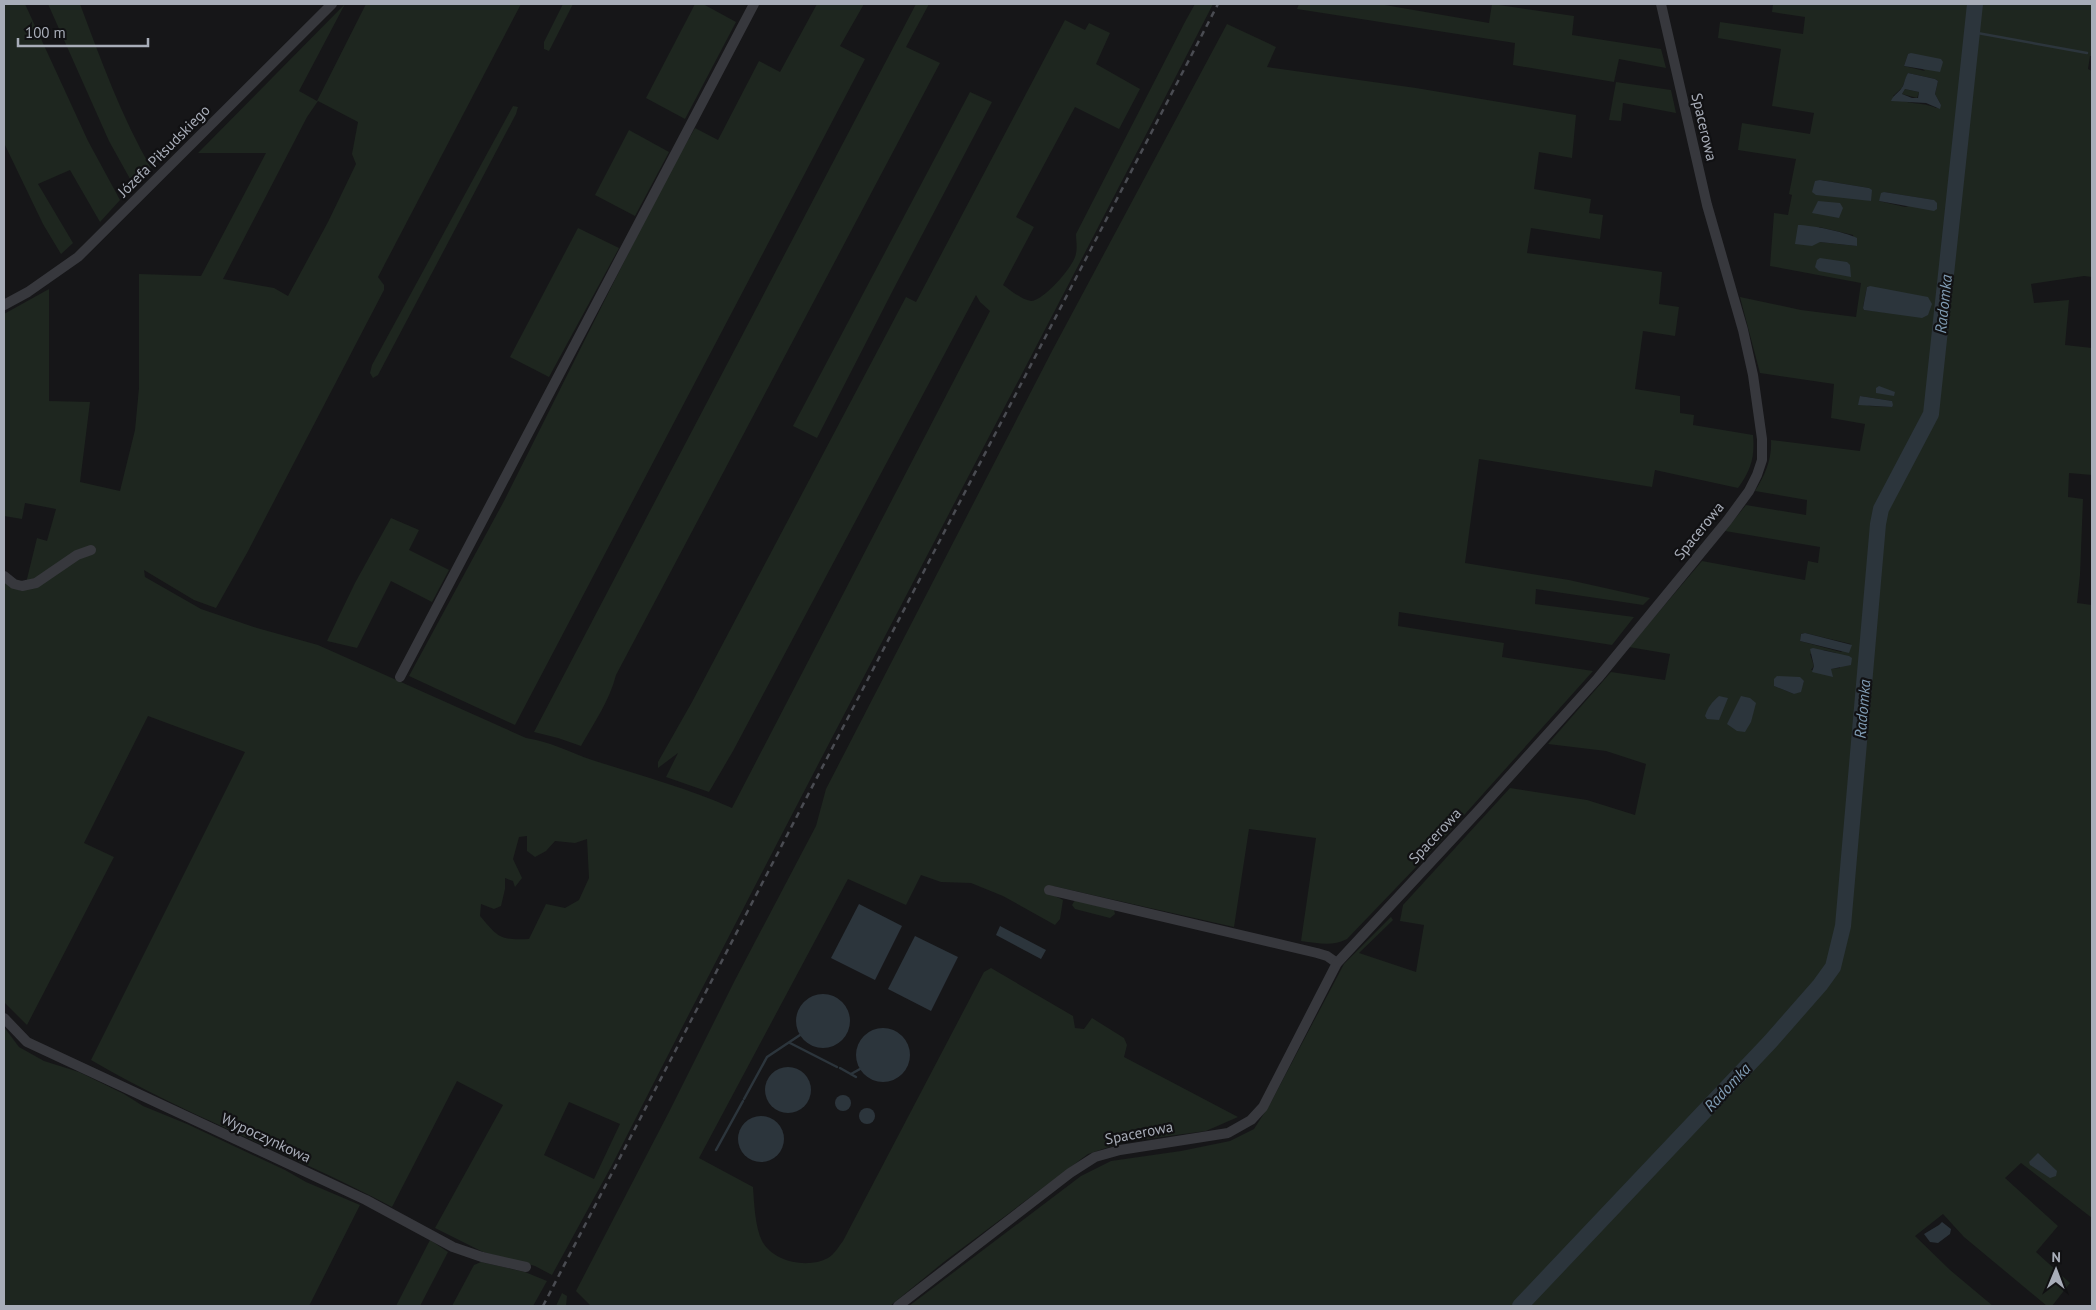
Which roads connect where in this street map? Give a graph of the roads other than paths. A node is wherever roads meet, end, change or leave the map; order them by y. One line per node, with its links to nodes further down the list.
1 (332, 4): 4 (street, Józefa Piłsudskiego)
2 (754, 4): 7 (street)
3 (1661, 4): 9 (street, Spacerowa)
4 (4, 305)
5 (91, 550): 6 (street)
6 (4, 576)
7 (400, 677)
8 (1049, 890): 9 (street)
9 (1337, 963): 12 (street, Spacerowa)
10 (4, 1018): 11 (street, Wypoczynkowa)
11 (526, 1267)
12 (898, 1306)

